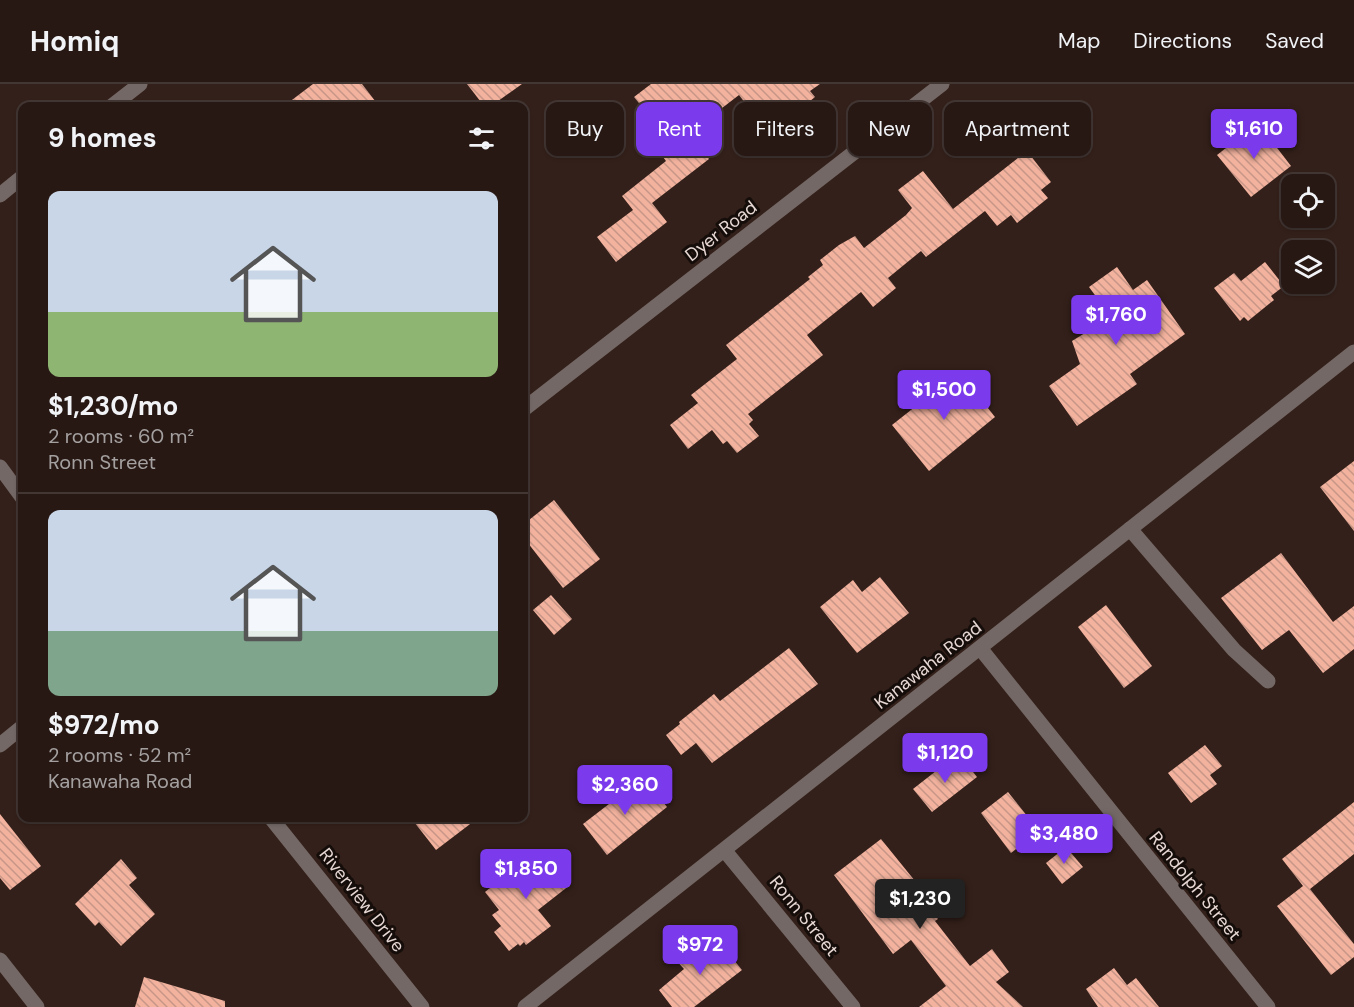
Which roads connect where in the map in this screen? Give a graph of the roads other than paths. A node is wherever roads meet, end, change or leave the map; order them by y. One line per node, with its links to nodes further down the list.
1 (140, 84): 3 (street)
2 (942, 84): 7 (street, Dyer Road)
3 (117, 102)
4 (18, 180): 5 (street)
5 (0, 195)
6 (1354, 352): 10 (street, Kanawaha Road)
7 (528, 406)
8 (0, 467): 9 (street)
9 (18, 492)
10 (1130, 529): 11 (street, Kanawaha Road); 12 (street)
11 (980, 648): 16 (street, Kanawaha Road); 22 (street, Randolph Street)
12 (1268, 681)
13 (18, 730): 14 (street)
14 (0, 745)
15 (274, 822): 19 (street, Riverview Drive)
16 (726, 851): 20 (street, Kanawaha Road); 21 (street, Ronn Street)
17 (0, 960): 18 (street)
18 (37, 1007)
19 (422, 1007)
20 (525, 1007)
21 (853, 1007)
22 (1268, 1007)

